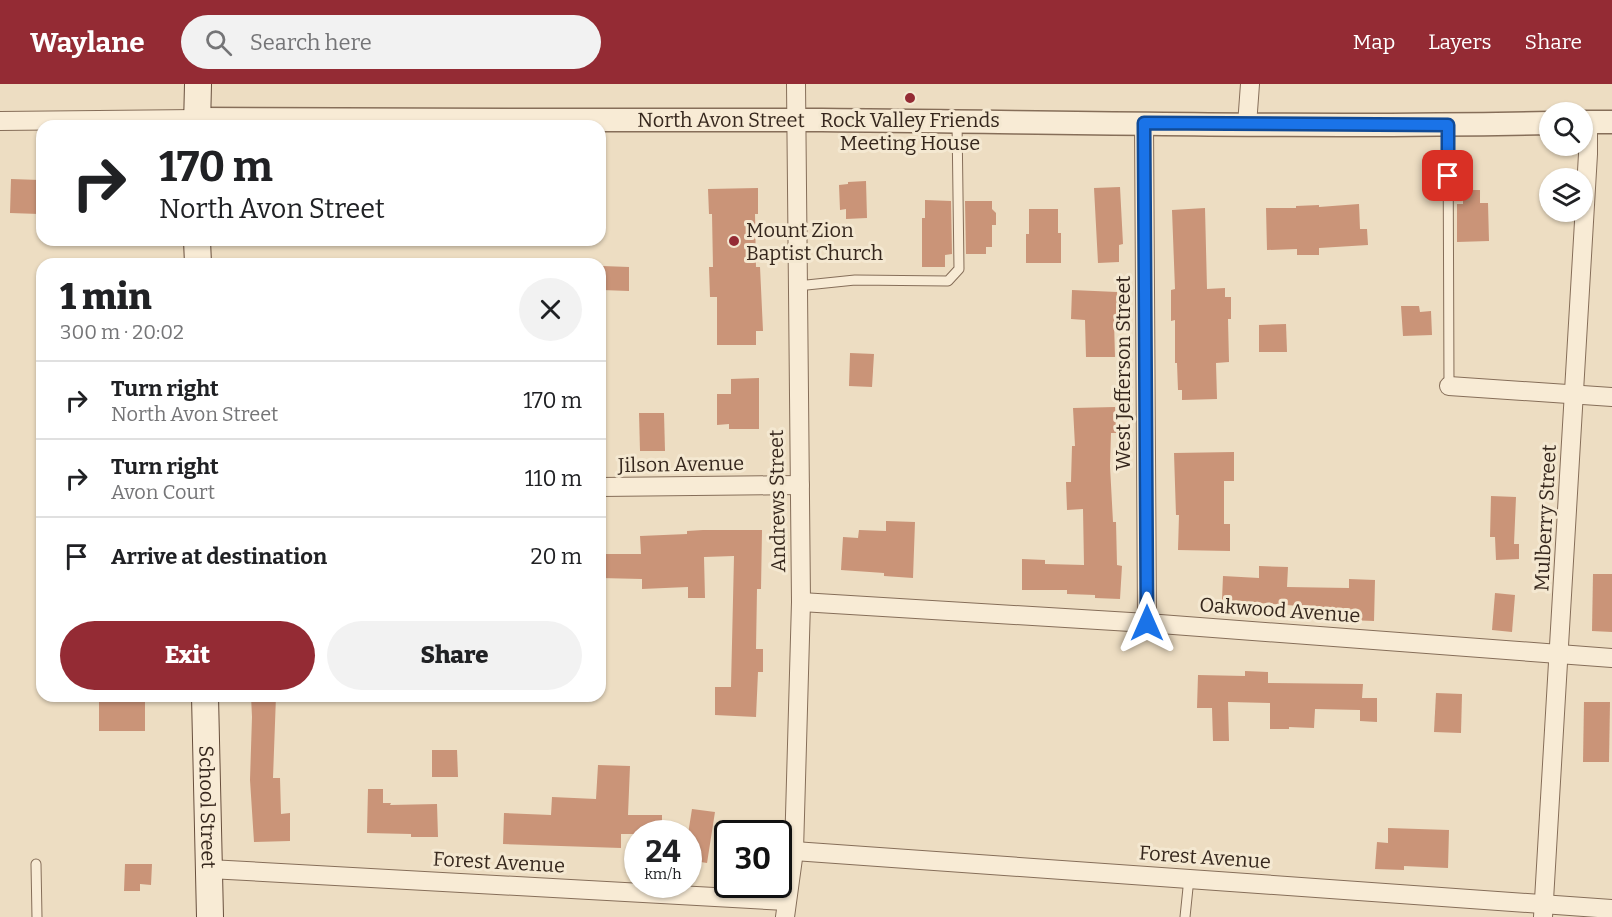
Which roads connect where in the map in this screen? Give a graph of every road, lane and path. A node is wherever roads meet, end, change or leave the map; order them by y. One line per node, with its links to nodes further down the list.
1 (198, 84): 4 (main road)
2 (796, 84): 5 (street, Andrews Street)
3 (1250, 84): 14 (street)
4 (196, 120)
5 (796, 120): 8 (street, North Avon Street); 9 (street, North Avon Street); 17 (street, Andrews Street)
6 (0, 121): 7 (street, North Avon Street)
7 (36, 121)
8 (606, 121)
9 (957, 122): 12 (street, North Avon Street); 17 (lane)
10 (1593, 122): 11 (street)
11 (1612, 122)
12 (1144, 123): 14 (street, North Avon Street); 24 (street, West Jefferson Street)
13 (1539, 123): 15 (street, North Avon Street)
14 (1247, 124): 15 (street, North Avon Street)
15 (1448, 125): 18 (lane)
16 (1588, 156): 19 (street, Mulberry Street)
17 (797, 286): 21 (street, Andrews Street)
18 (1449, 386): 19 (street)
19 (1574, 395): 20 (street); 25 (street, Mulberry Street)
20 (1612, 397)
21 (800, 485): 22 (street, Jilson Avenue); 23 (street, Andrews Street)
22 (606, 487)
23 (801, 602): 24 (street, Oakwood Avenue); 28 (street, Andrews Street)
24 (1147, 623): 25 (street, Oakwood Avenue)
25 (1560, 653): 26 (street, Oakwood Avenue); 34 (street, Mulberry Street)
26 (1612, 658)
27 (205, 702): 30 (main road, School Street)
28 (794, 851): 31 (street, Forest Avenue); 32 (street, Andrews Street)
29 (36, 864): 35 (lane)
30 (209, 869): 32 (street, Forest Avenue); 36 (main road, School Street)
31 (1189, 878): 34 (street, Forest Avenue); 37 (lane)
32 (786, 909)
33 (1612, 909): 34 (street, Forest Avenue)
34 (1544, 910)
35 (37, 917)
36 (210, 917)
37 (1185, 917)

